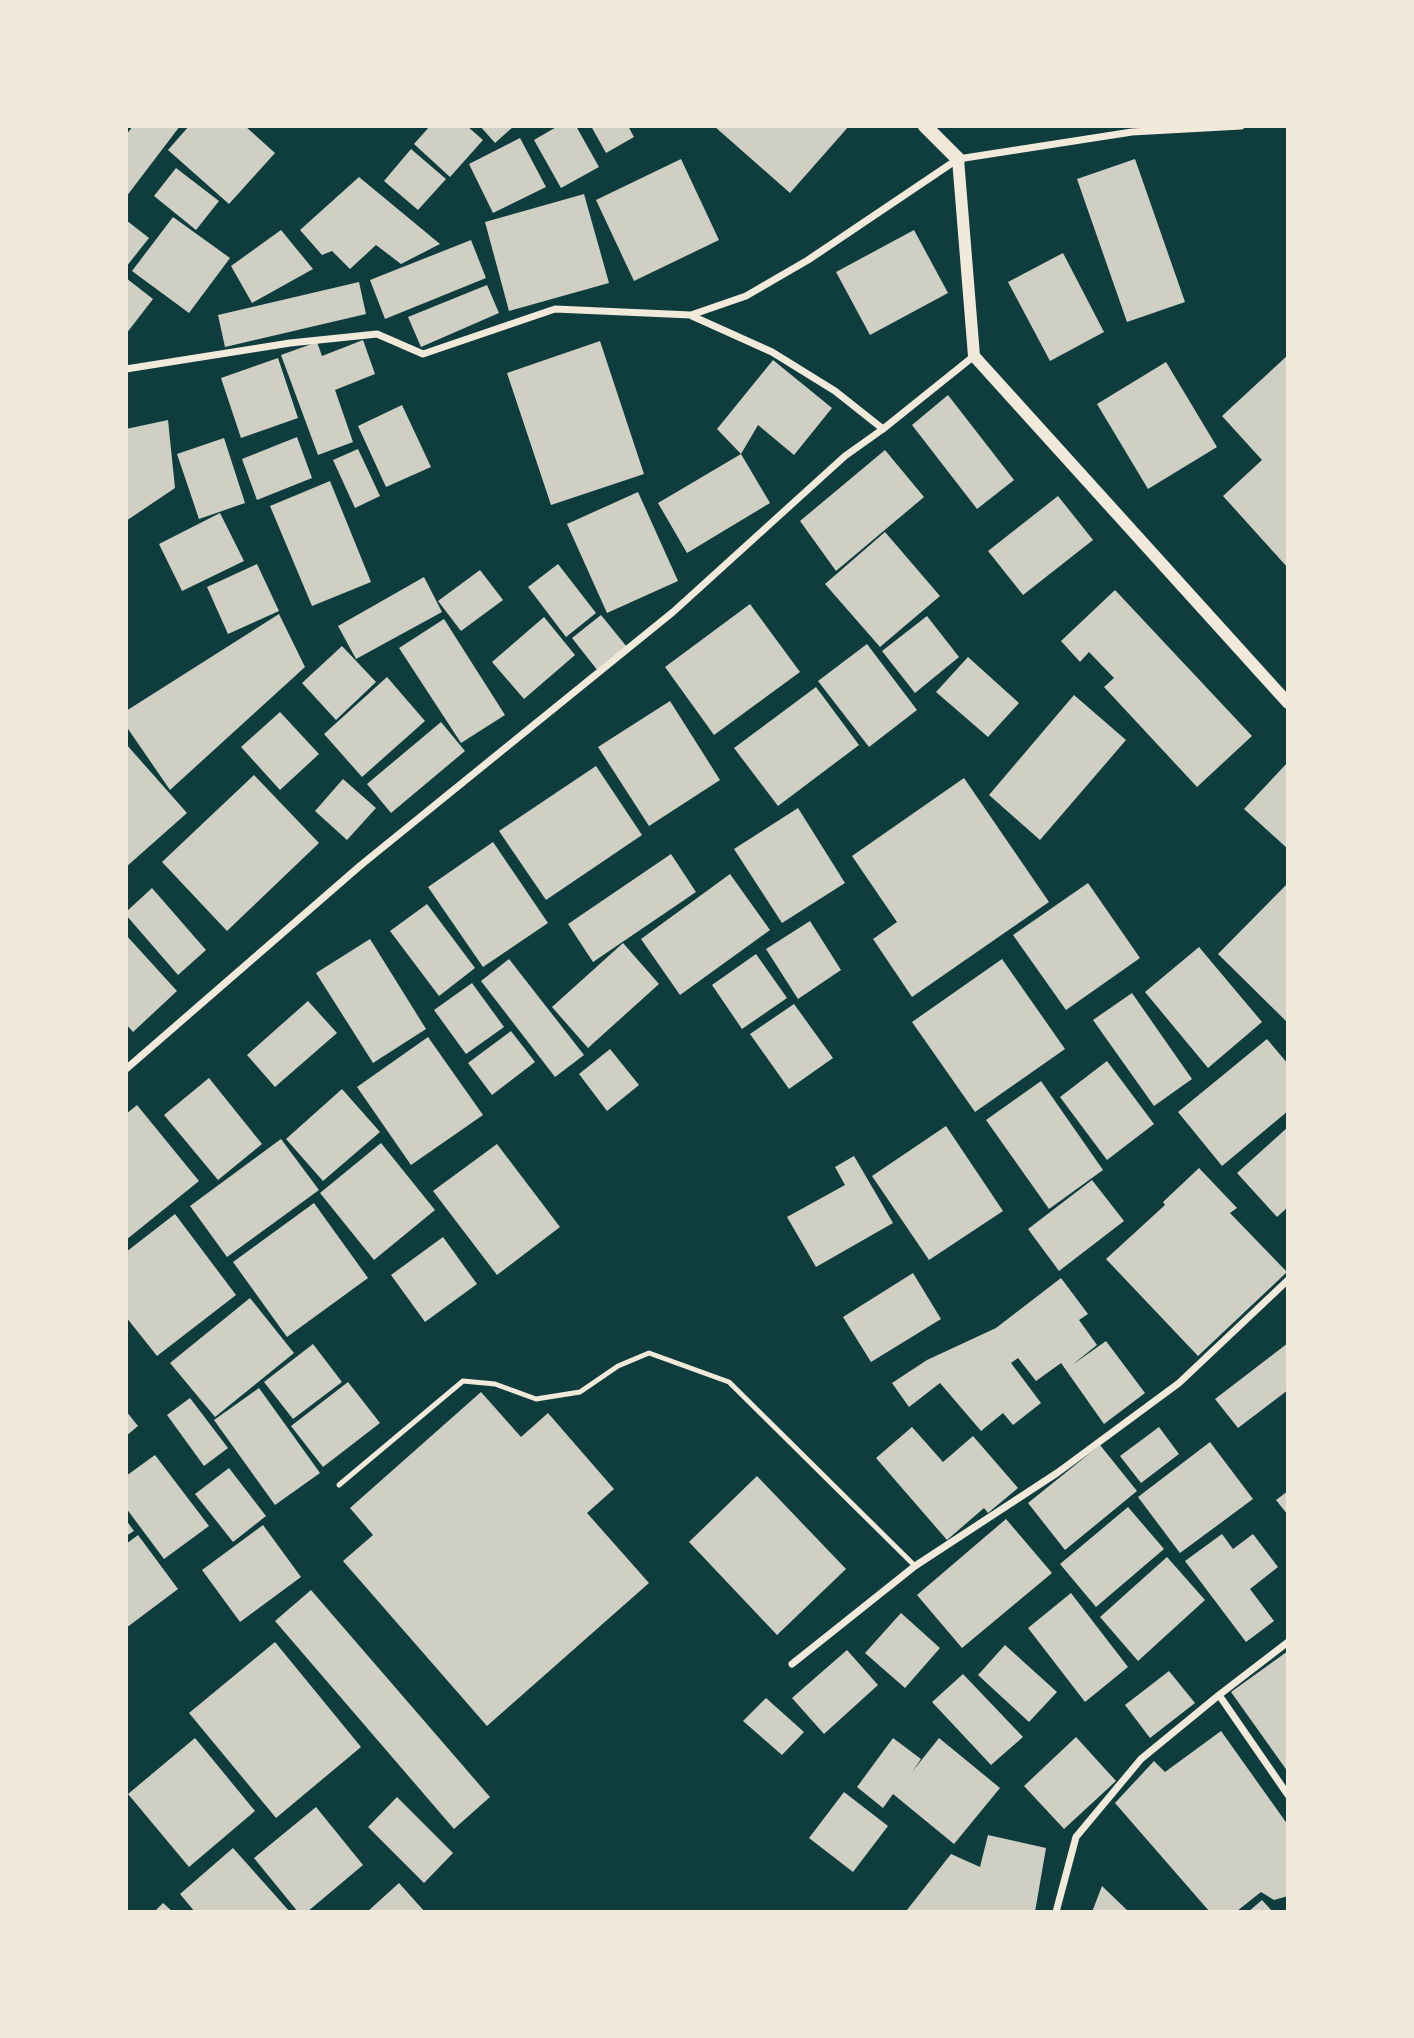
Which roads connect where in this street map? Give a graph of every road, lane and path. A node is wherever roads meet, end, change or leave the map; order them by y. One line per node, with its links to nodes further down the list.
1 (925, 126): 3 (main road)
2 (1241, 126): 3 (street)
3 (958, 159): 4 (street); 5 (street)
4 (691, 315): 6 (street); 7 (street)
5 (974, 356): 7 (street); 8 (street)
6 (126, 369)
7 (883, 429): 9 (street)
8 (1288, 703)
9 (126, 1069)
10 (1288, 1280): 12 (street)
11 (339, 1485): 12 (lane)
12 (915, 1566): 14 (street)
13 (1288, 1642): 15 (street)
14 (792, 1664)
15 (1219, 1695): 16 (street); 17 (street)
16 (1288, 1795)
17 (1056, 1912)

